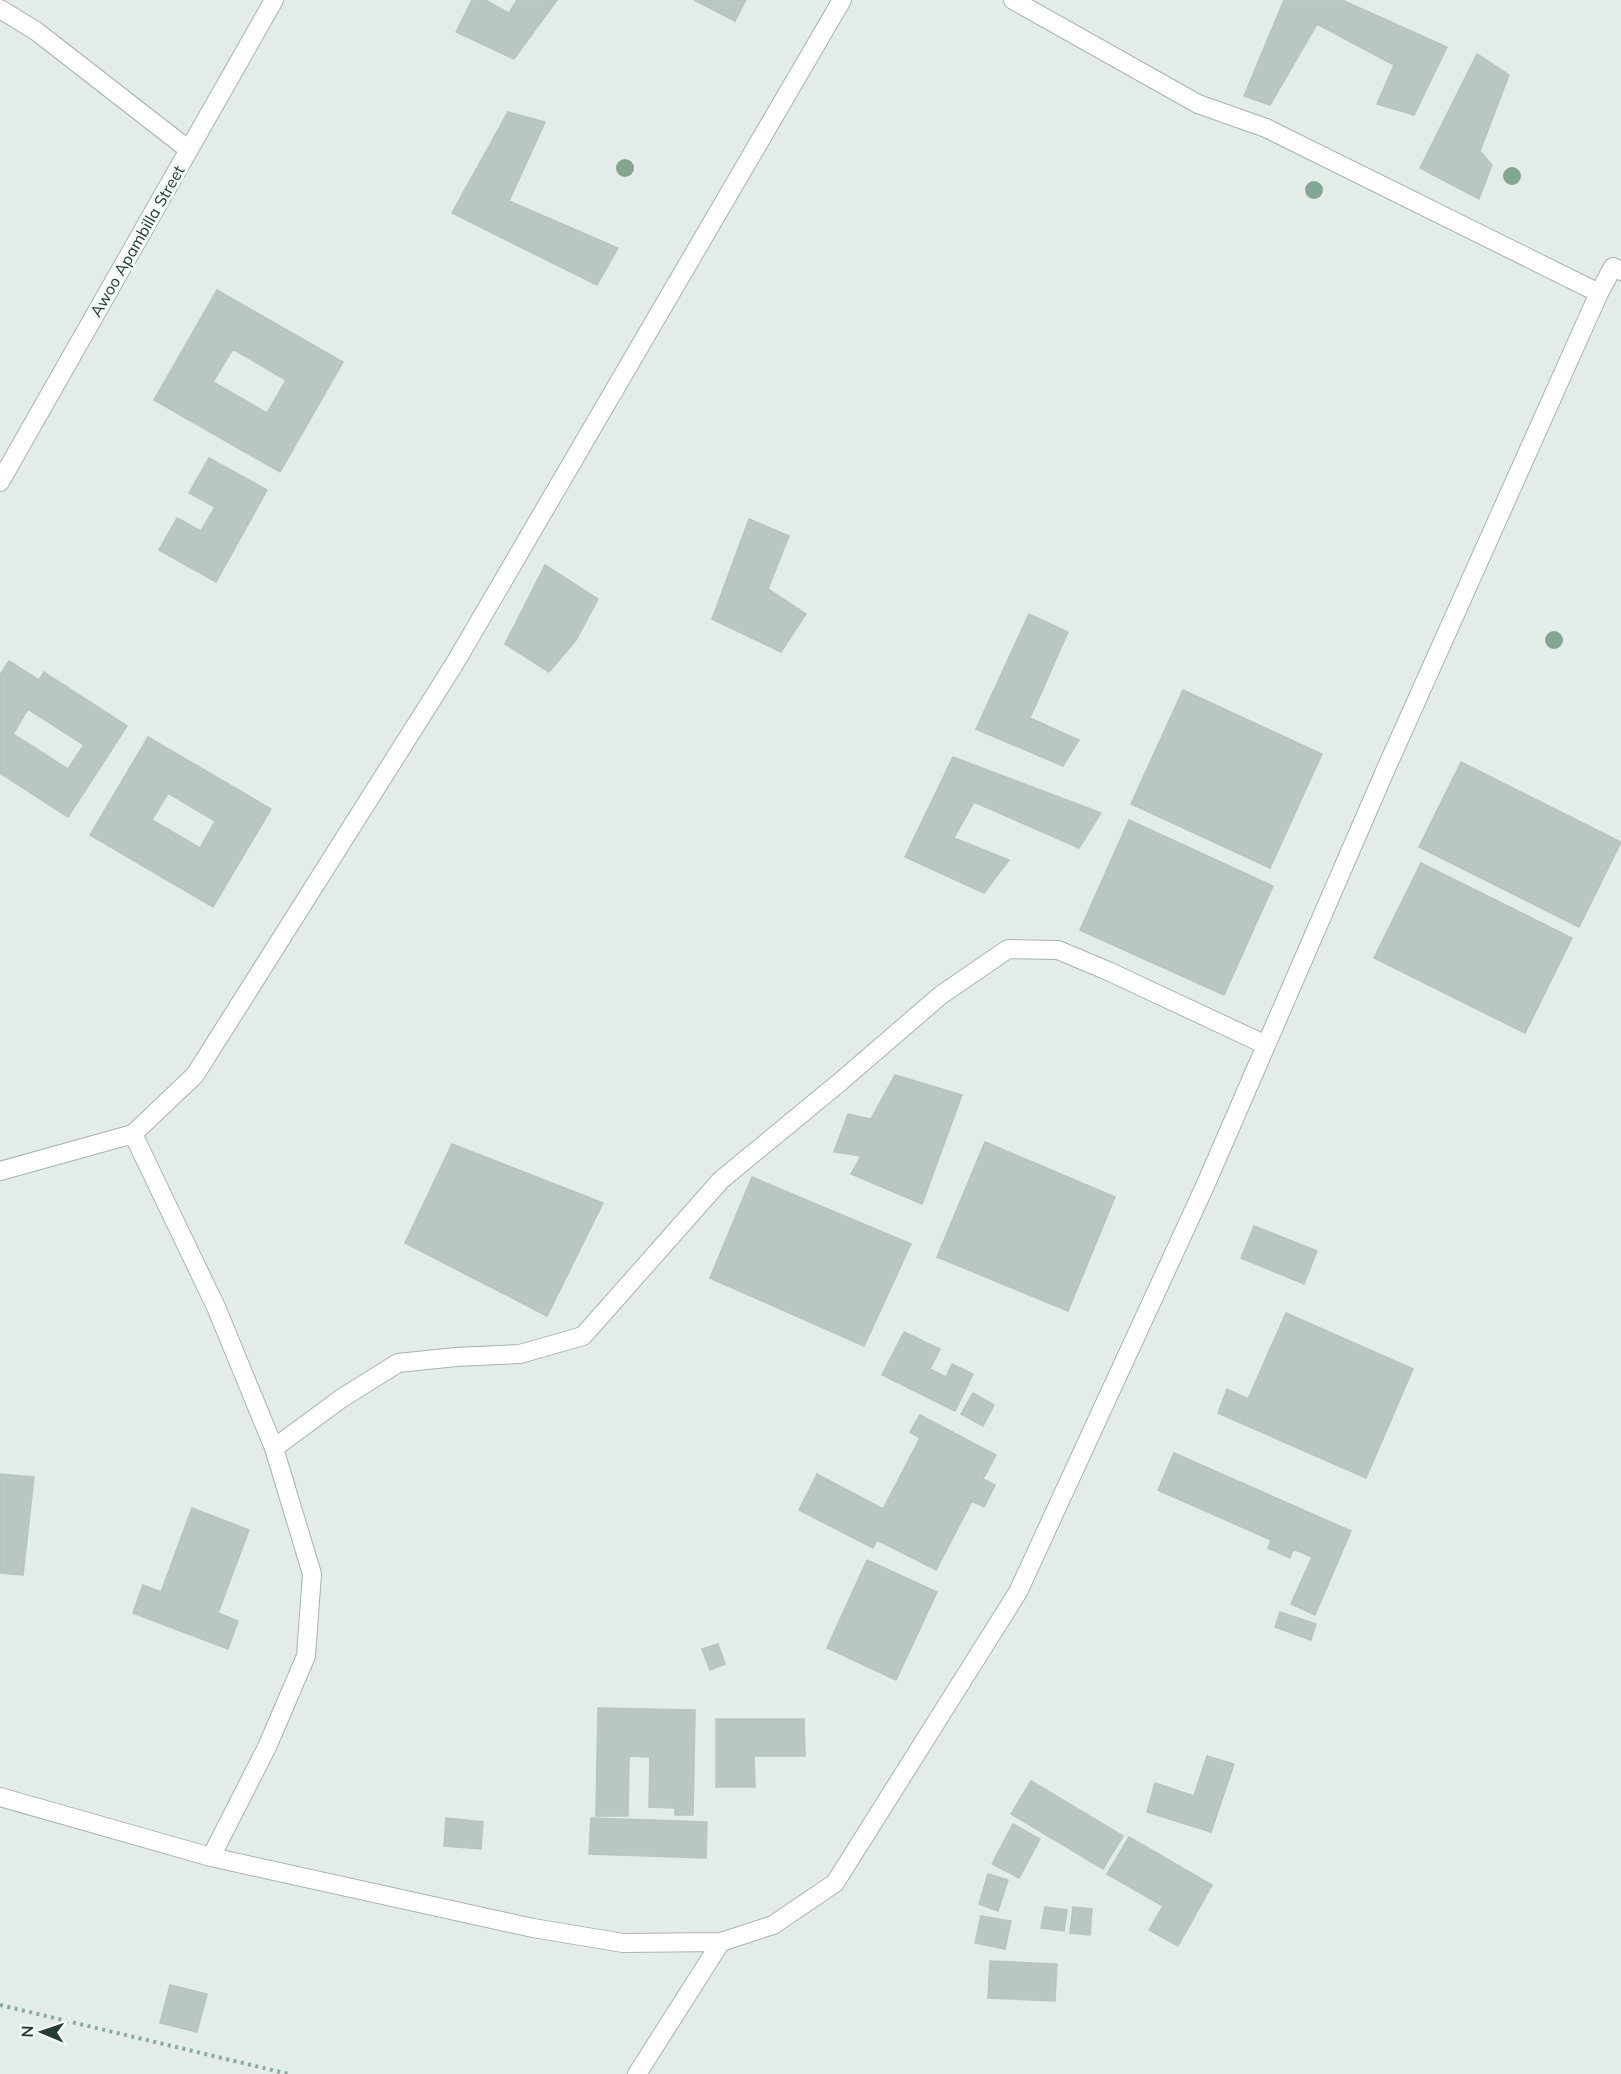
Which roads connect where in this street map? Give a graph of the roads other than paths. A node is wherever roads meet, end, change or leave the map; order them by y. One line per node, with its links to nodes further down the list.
1 (274, 0): 5 (street, Awoo Apambilla Street)
2 (842, 0): 10 (street)
3 (1013, 0): 7 (street)
4 (0, 9): 5 (street)
5 (189, 150): 8 (street, Awoo Apambilla Street)
6 (1618, 264): 7 (street)
7 (1599, 293): 9 (street)
8 (0, 482)
9 (1266, 1045): 12 (street); 15 (street)
10 (133, 1134): 11 (street); 12 (street)
11 (0, 1171)
12 (274, 1448): 14 (street)
13 (0, 1797): 14 (street)
14 (211, 1857): 15 (street)
15 (721, 1942): 16 (street)
16 (637, 2074)

